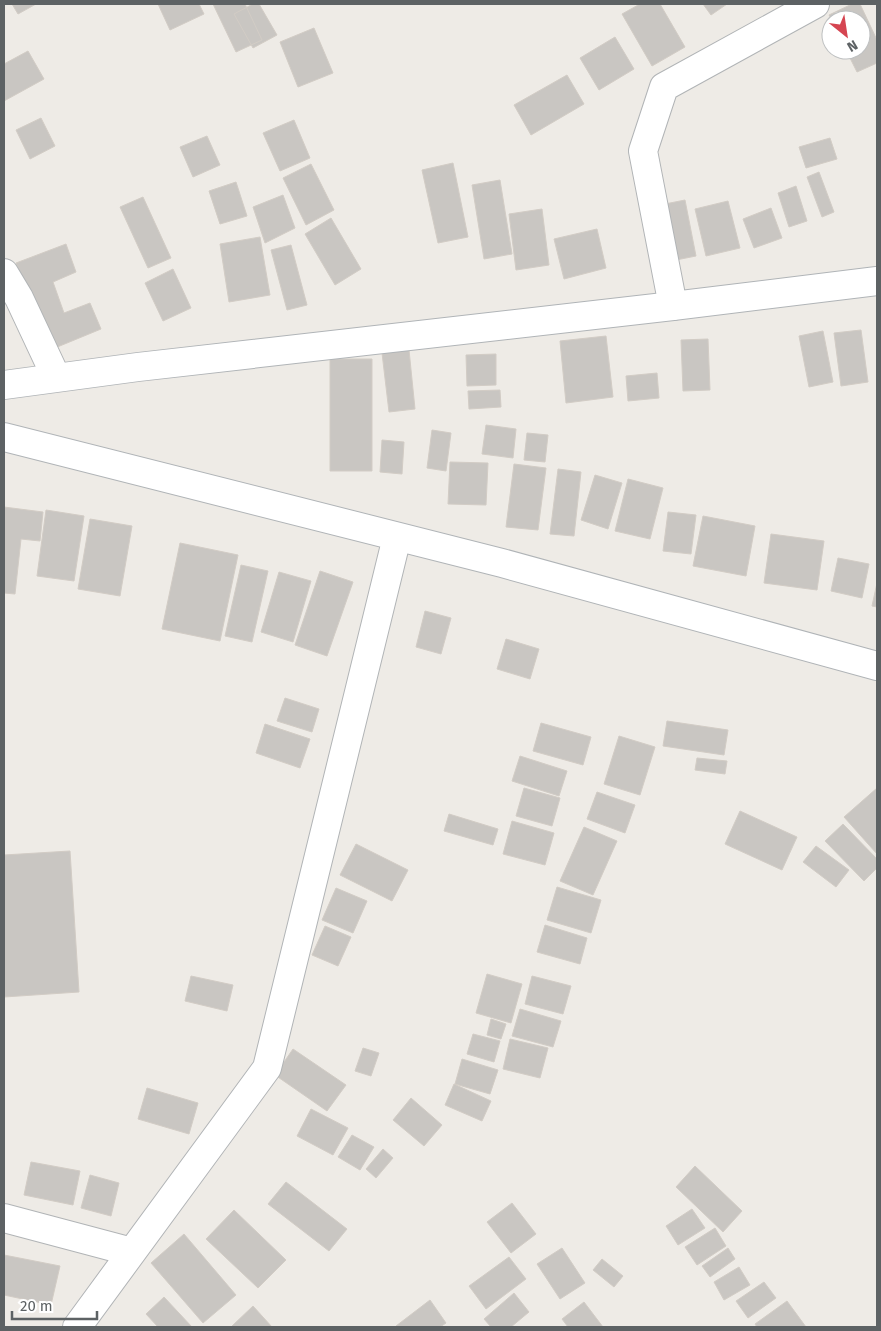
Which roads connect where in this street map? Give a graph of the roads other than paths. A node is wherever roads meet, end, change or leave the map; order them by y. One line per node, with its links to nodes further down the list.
1 (815, 4): 4 (street)
2 (4, 273): 5 (street)
3 (877, 281): 4 (street)
4 (672, 306): 5 (street)
5 (56, 378): 6 (street)
6 (4, 386)
7 (4, 437): 8 (street)
8 (397, 536): 9 (street); 11 (street)
9 (877, 666)
10 (4, 1218): 11 (street)
11 (132, 1252): 12 (street)
12 (77, 1327)

